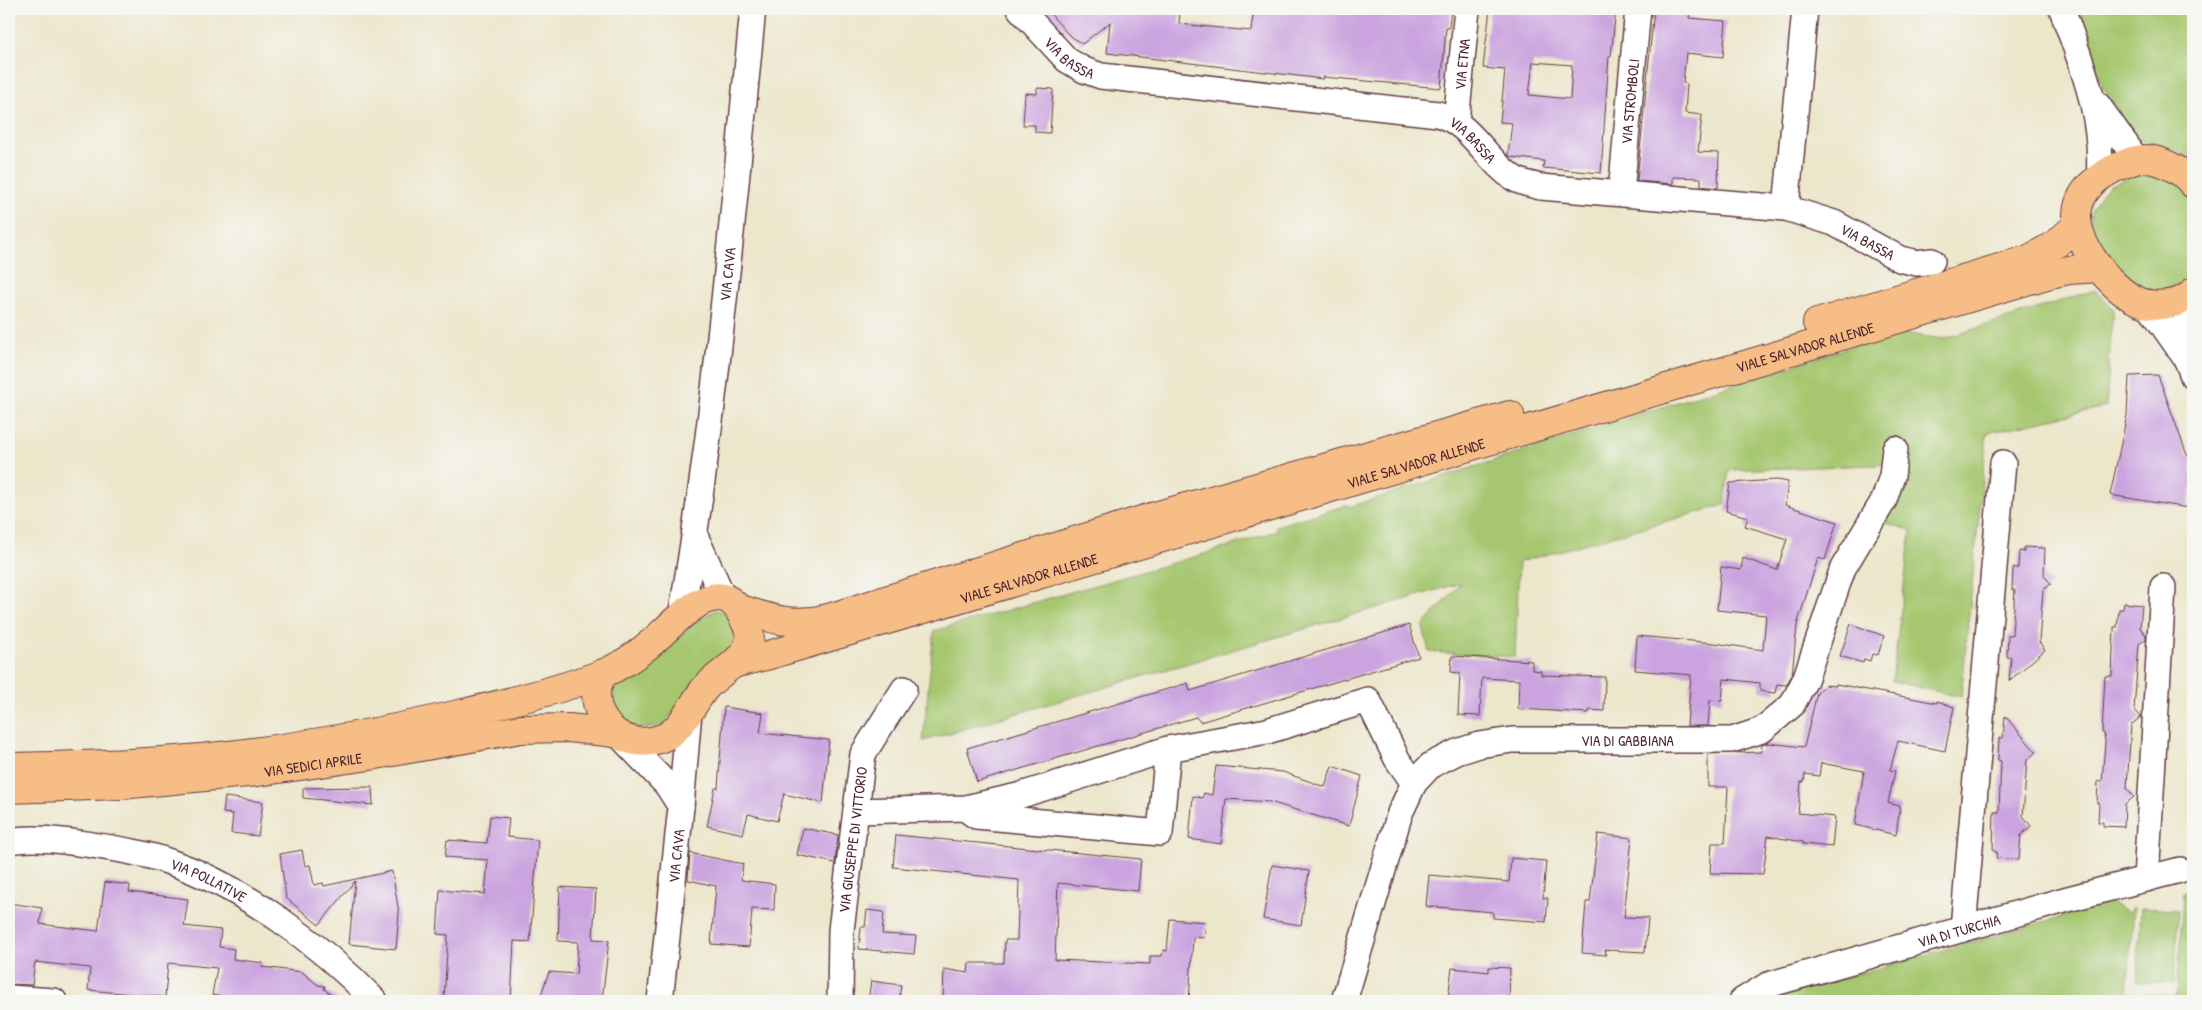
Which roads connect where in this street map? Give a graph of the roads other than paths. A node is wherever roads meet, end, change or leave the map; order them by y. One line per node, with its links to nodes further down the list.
1 (753, 9): 22 (street, VIA CAVA)
2 (1020, 9): 8 (street, VIA BASSA)
3 (1468, 9): 8 (street, VIA ETNA)
4 (1638, 9): 12 (street, VIA STROMBOLI)
5 (1805, 9): 13 (street)
6 (2062, 9): 7 (street)
7 (2094, 100): 9 (street); 10 (street)
8 (1456, 122): 12 (street, VIA BASSA)
9 (2137, 160): 10 (main road); 11 (main road)
10 (2099, 179): 14 (main road)
11 (2193, 184)
12 (1621, 193): 13 (street, VIA BASSA)
13 (1786, 208): 15 (street, VIA BASSA)
14 (2077, 225): 16 (main road); 24 (main road, VIALE SALVADOR ALLENDE)
15 (1932, 261)
16 (2100, 268): 18 (main road); 26 (main road, VIALE SALVADOR ALLENDE)
17 (2191, 294): 18 (main road); 19 (street)
18 (2148, 304): 19 (street)
19 (2190, 368)
20 (1895, 449): 33 (street, VIA DI GABBIANA)
21 (2003, 463): 41 (street)
22 (696, 538): 24 (street); 25 (street, VIA CAVA)
23 (2164, 587): 40 (street)
24 (730, 603): 25 (main road, VIA SEDICI APRILE); 26 (main road)
25 (681, 617): 27 (main road, VIA SEDICI APRILE)
26 (733, 664): 29 (main road, VIA SEDICI APRILE)
27 (603, 673): 30 (main road); 32 (main road, VIA SEDICI APRILE)
28 (904, 689): 37 (street, VIA GIUSEPPE DI VITTORIO)
29 (689, 710): 30 (main road, VIA SEDICI APRILE); 35 (street, VIA CAVA)
30 (619, 736): 34 (main road, VIA SEDICI APRILE); 35 (street)
31 (1168, 749): 33 (street); 36 (street); 36 (street)
32 (9, 768)
33 (1414, 783): 47 (street, VIA DI GABBIANA)
34 (9, 789)
35 (681, 806): 45 (street, VIA CAVA)
36 (966, 808): 37 (street)
37 (856, 811): 46 (street, VIA GIUSEPPE DI VITTORIO)
38 (9, 841): 44 (street, VIA POLLATIVE)
39 (2180, 870): 40 (street, VIA DI TURCHIA)
40 (2146, 879): 41 (street, VIA DI TURCHIA)
41 (1963, 929): 48 (street, VIA DI TURCHIA)
42 (9, 998): 43 (street)
43 (54, 1001)
44 (375, 1001)
45 (660, 1001)
46 (840, 1001)
47 (1344, 1001)
48 (1742, 1001)

